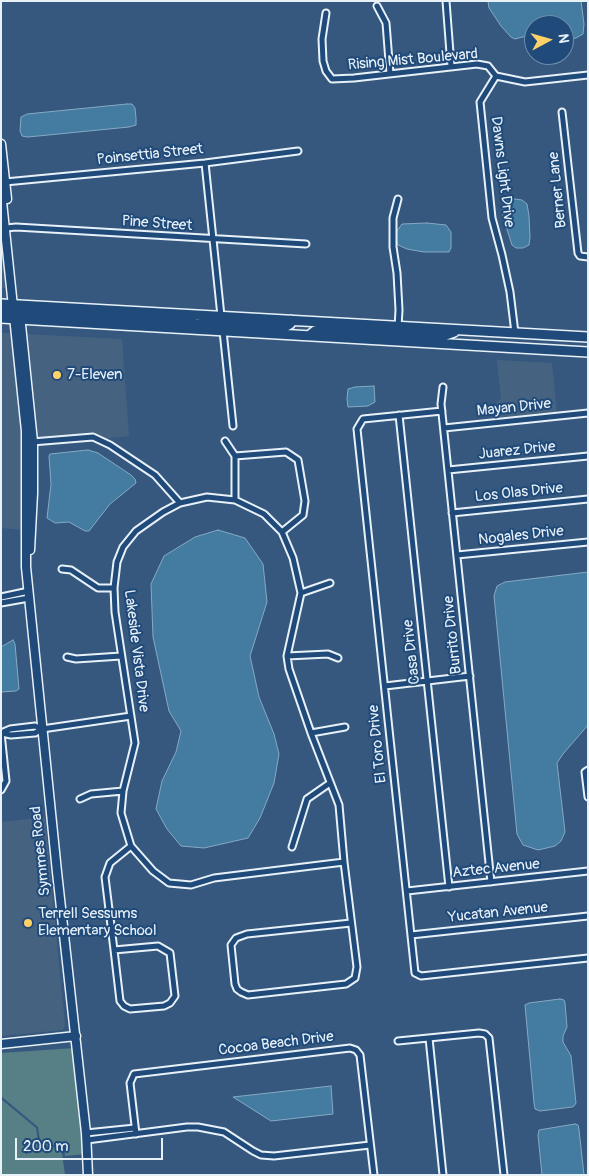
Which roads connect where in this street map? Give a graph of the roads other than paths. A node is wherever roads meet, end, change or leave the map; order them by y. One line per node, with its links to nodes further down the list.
1 (446, 1): 4 (street)
2 (377, 6): 5 (street)
3 (326, 14): 5 (street, Rising Mist Boulevard)
4 (451, 66): 5 (street, Rising Mist Boulevard); 7 (street, Rising Mist Boulevard)
5 (390, 74)
6 (588, 75): 7 (street, Rising Mist Boulevard)
7 (496, 76): 29 (street, Dawns Light Drive)
8 (562, 112): 18 (street, Berner Lane)
9 (1, 144): 12 (street, Symmes Road)
10 (298, 151): 11 (street, Poinsettia Street)
11 (204, 163): 12 (street, Poinsettia Street); 16 (street)
12 (5, 182): 15 (street, Symmes Road)
13 (1, 192): 15 (street, Symmes Road)
14 (398, 199): 25 (street)
15 (8, 228): 16 (street, Pine Street); 21 (street, Symmes Road)
16 (212, 240): 17 (street, Pine Street); 22 (street)
17 (306, 244)
18 (588, 257)
19 (1, 304): 21 (main road)
20 (1, 310): 21 (main road)
21 (17, 312): 22 (main road); 23 (main road); 26 (main road); 40 (street, Symmes Road)
22 (221, 316): 24 (main road)
23 (1, 318)
24 (292, 320): 25 (main road); 26 (main road)
25 (398, 327): 27 (main road)
26 (177, 328): 28 (main road)
27 (457, 330): 29 (main road); 30 (main road)
28 (223, 331): 30 (main road); 37 (street)
29 (515, 334): 31 (main road)
30 (309, 336): 32 (main road)
31 (588, 337)
32 (588, 352)
33 (443, 386): 34 (street, Burrito Drive)
34 (442, 411): 36 (street, El Toro Drive); 38 (street, Burrito Drive)
35 (588, 413): 38 (street, Mayan Drive)
36 (399, 415): 63 (street, Casa Drive); 64 (street, El Toro Drive)
37 (232, 426)
38 (444, 428): 43 (street, Burrito Drive)
39 (225, 440): 41 (street)
40 (30, 442): 46 (street); 54 (street, Symmes Road)
41 (235, 456): 45 (street); 48 (street)
42 (588, 456): 43 (street, Juarez Drive)
43 (448, 470): 47 (street, Burrito Drive)
44 (588, 499): 47 (street, Los Olas Drive)
45 (235, 500): 46 (street, Lakeside Vista Drive); 48 (street, Lakeside Vista Drive)
46 (180, 503): 53 (street, Lakeside Vista Drive)
47 (452, 513): 50 (street, Burrito Drive)
48 (282, 532): 55 (street, Lakeside Vista Drive)
49 (588, 542): 50 (street, Nogales Drive)
50 (457, 555): 62 (street, Burrito Drive)
51 (62, 569): 53 (street)
52 (330, 583): 55 (street)
53 (114, 588): 58 (street, Lakeside Vista Drive)
54 (29, 591): 56 (street); 57 (street); 67 (street, Symmes Road)
55 (301, 593): 59 (street, Lakeside Vista Drive)
56 (1, 597)
57 (1, 603)
58 (121, 656): 60 (street); 65 (street, Lakeside Vista Drive)
59 (287, 656): 61 (street); 69 (street, Lakeside Vista Drive)
60 (67, 657)
61 (338, 658)
62 (470, 676): 63 (street); 80 (street, Burrito Drive)
63 (427, 681): 64 (street); 81 (street, Casa Drive)
64 (385, 686): 82 (street, El Toro Drive)
65 (131, 716): 67 (street); 73 (street, Lakeside Vista Drive)
66 (345, 727): 69 (street)
67 (42, 728): 68 (street); 88 (street, Symmes Road)
68 (1, 733): 72 (street)
69 (310, 733): 71 (street, Lakeside Vista Drive)
70 (588, 770): 74 (street)
71 (330, 783): 77 (street); 78 (street, Lakeside Vista Drive)
72 (1, 790)
73 (123, 791): 75 (street); 76 (street, Lakeside Vista Drive)
74 (588, 797)
75 (80, 799)
76 (131, 846): 78 (street, Lakeside Vista Drive); 86 (street)
77 (292, 847)
78 (344, 862): 84 (street, Lakeside Vista Drive)
79 (588, 871): 80 (street, Aztec Avenue)
80 (491, 882): 81 (street, Aztec Avenue)
81 (449, 887): 82 (street, Aztec Avenue)
82 (407, 891): 85 (street, El Toro Drive)
83 (588, 916): 85 (street, Yucatan Avenue)
84 (351, 923): 84 (street, Lakeside Vista Drive)
85 (411, 934): 87 (street, El Toro Drive)
86 (114, 950): 86 (street)
87 (588, 958)
88 (76, 1036): 91 (street); 94 (street, Symmes Road)
89 (429, 1038): 90 (street); 99 (street); 100 (street)
90 (398, 1041)
91 (1, 1044)
92 (116, 1129): 93 (street); 94 (street); 95 (street)
93 (136, 1131): 95 (street); 96 (street); 96 (street, Cocoa Beach Drive)
94 (87, 1136): 95 (street); 97 (street, Symmes Road)
95 (117, 1136)
96 (370, 1144): 98 (street, Cocoa Beach Drive)
97 (88, 1175)
98 (374, 1175)
99 (443, 1175)
100 (504, 1175)

